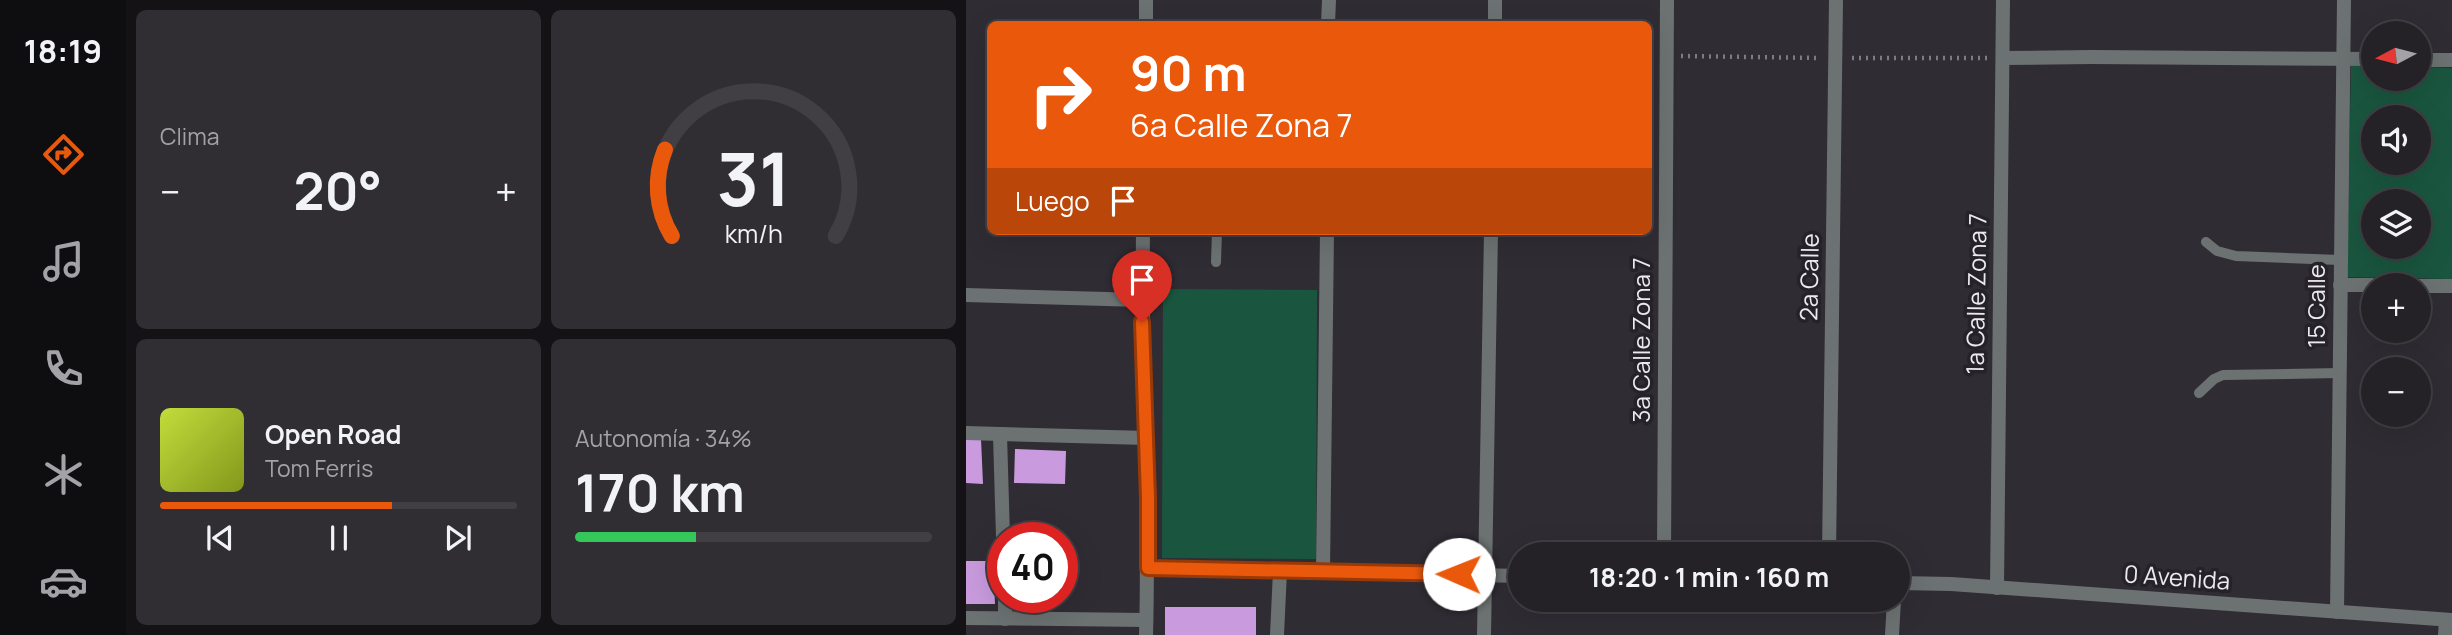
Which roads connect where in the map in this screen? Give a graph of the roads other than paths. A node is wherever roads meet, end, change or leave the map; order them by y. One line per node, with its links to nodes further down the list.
1 (1146, 0): 8 (street)
2 (1328, 0): 9 (street)
3 (1495, 0): 10 (street)
4 (1667, 0): 35 (street, 3a Calle Zona 7)
5 (1836, 0): 36 (street, 2a Calle)
6 (2003, 0): 11 (street, 1a Calle Zona 7)
7 (2344, 0): 12 (street, 15 Calle)
8 (1146, 21)
9 (1328, 21)
10 (1495, 21)
11 (2003, 58): 12 (street); 43 (street, 1a Calle Zona 7)
12 (2343, 59): 13 (street); 21 (street, 15 Calle)
13 (2361, 59)
14 (2431, 60): 15 (street)
15 (2452, 60)
16 (1143, 235): 28 (street)
17 (1217, 235): 22 (lane)
18 (1327, 235): 39 (street)
19 (1491, 235): 40 (street)
20 (2206, 242): 21 (lane)
21 (2340, 260): 23 (street, 15 Calle)
22 (1216, 262)
23 (2340, 285): 24 (street); 29 (street, 15 Calle)
24 (2361, 285)
25 (2431, 286): 26 (street)
26 (2452, 286)
27 (966, 295): 28 (street)
28 (1142, 300): 33 (street)
29 (2339, 373): 30 (lane); 45 (street, 15 Calle)
30 (2199, 393)
31 (966, 433): 32 (street)
32 (1000, 435): 33 (street); 34 (street)
33 (1147, 438): 37 (street)
34 (1003, 522)
35 (1664, 542)
36 (1829, 542)
37 (1148, 568): 38 (street); 49 (street)
38 (1280, 570): 39 (street); 52 (street)
39 (1323, 572): 40 (street)
40 (1486, 575): 41 (street); 53 (street)
41 (1508, 576)
42 (1910, 584): 43 (street, 0 Avenida)
43 (1997, 588): 45 (street, 0 Avenida)
44 (1893, 612): 54 (street)
45 (2337, 612): 50 (street, 0 Avenida)
46 (1005, 613): 48 (street)
47 (966, 618): 48 (street)
48 (1005, 619): 49 (street)
49 (1146, 620): 51 (street)
50 (2448, 625)
51 (1146, 635)
52 (1277, 635)
53 (1484, 635)
54 (1892, 635)

